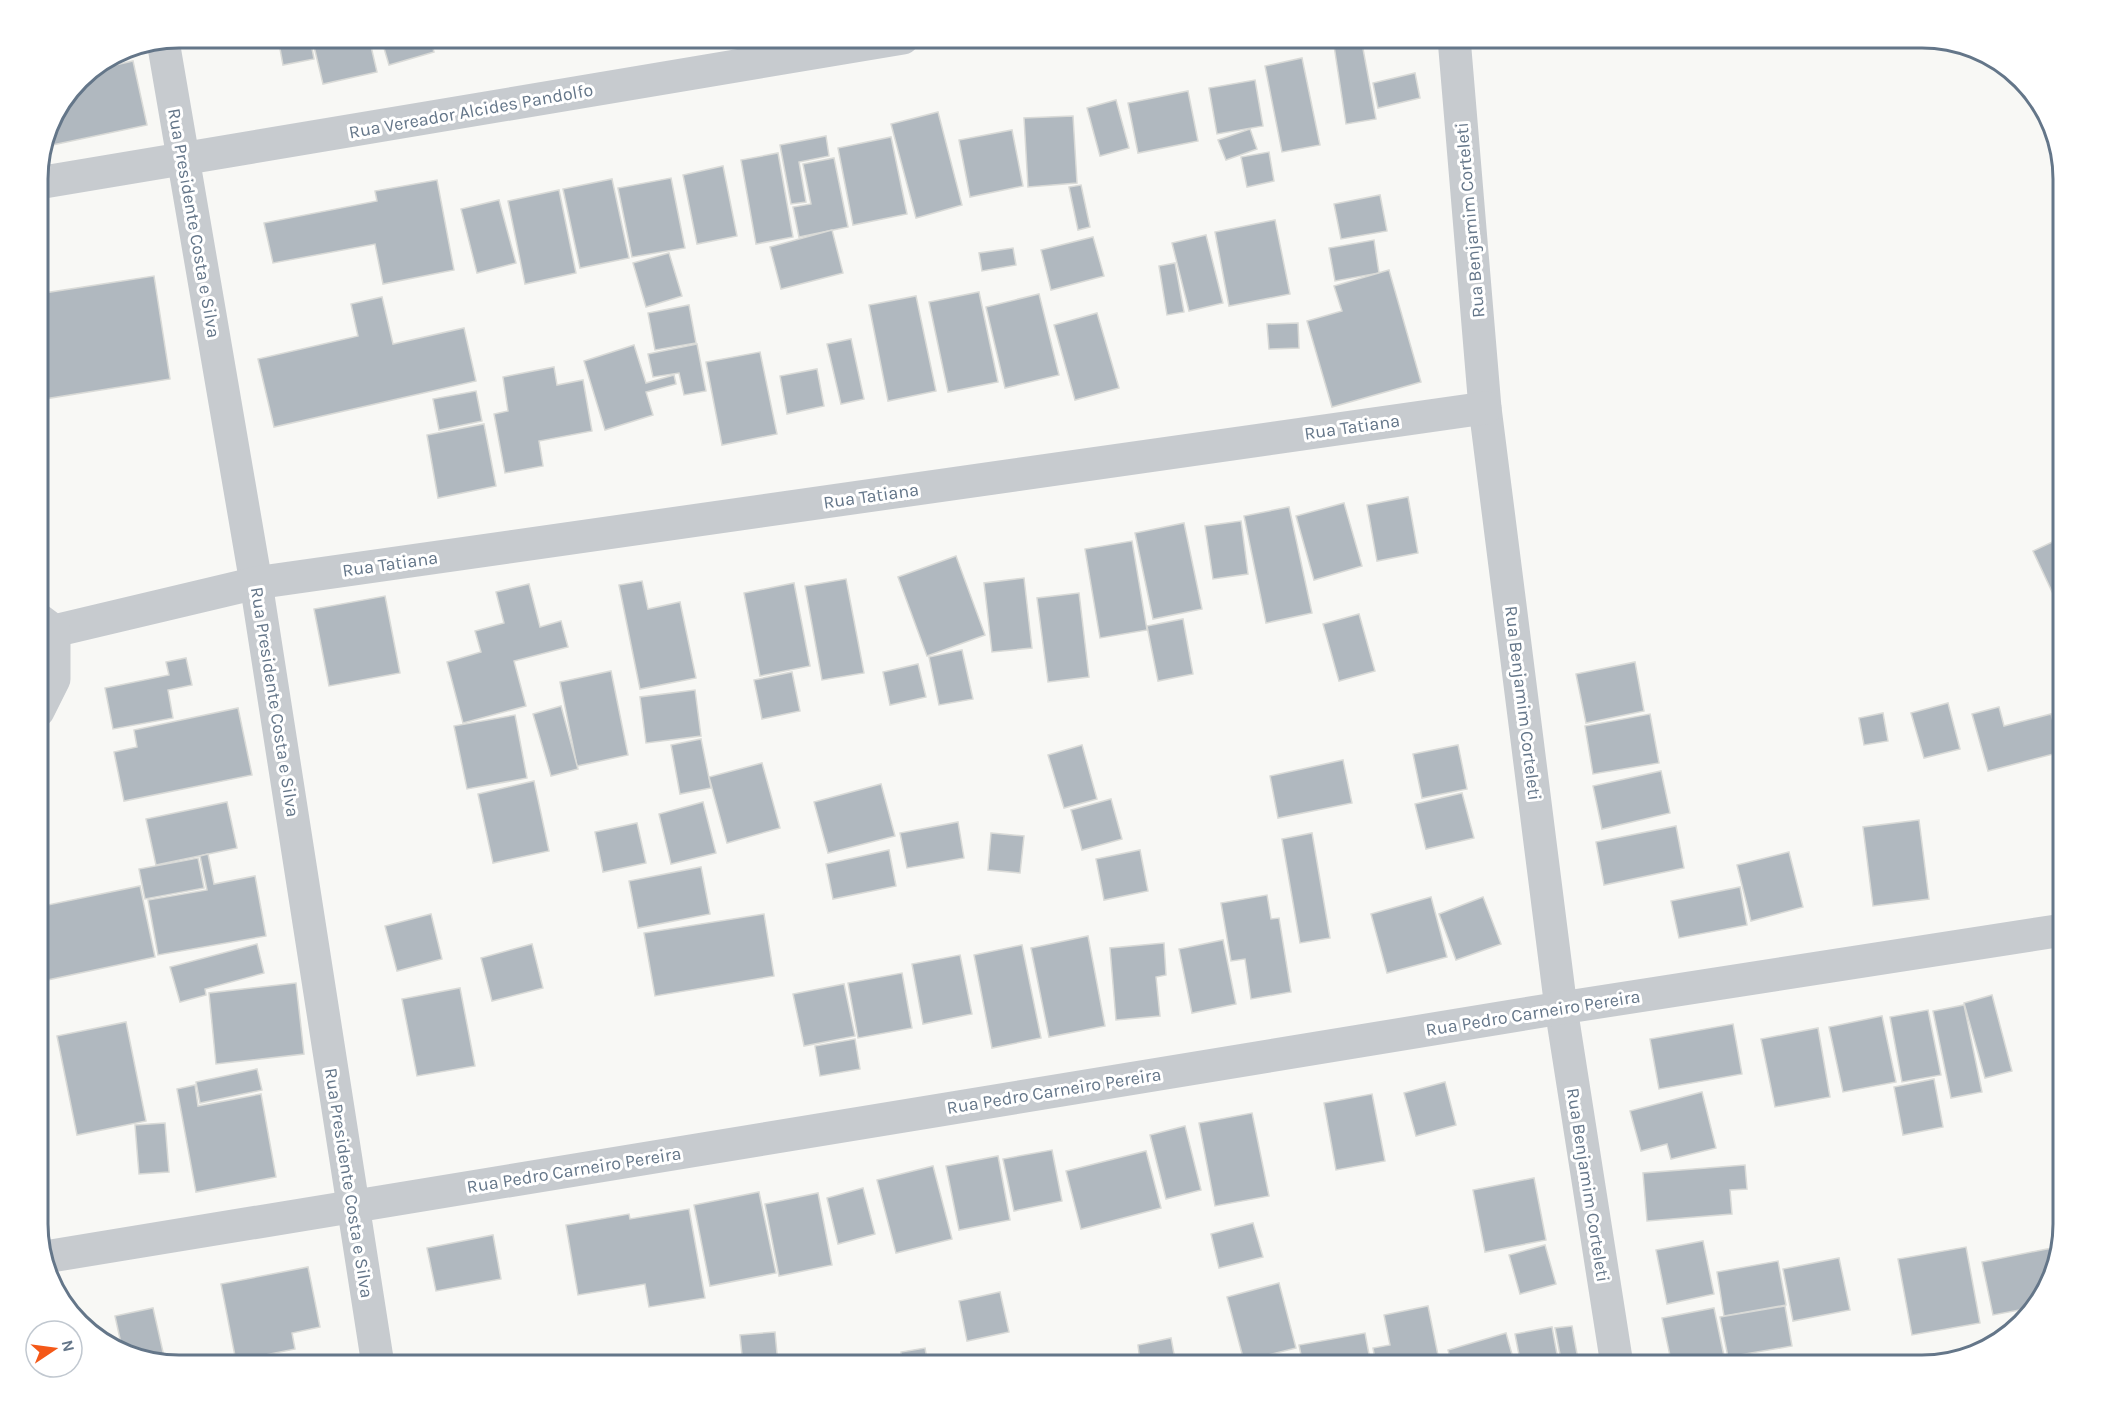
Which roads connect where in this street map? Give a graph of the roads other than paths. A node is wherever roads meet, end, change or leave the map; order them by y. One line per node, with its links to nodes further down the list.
1 (844, 48): 4 (street, Rua Vereador Alcides Pandolfo)
2 (1455, 48): 6 (street, Rua Benjamim Corteleti)
3 (164, 49): 4 (street, Rua Presidente Costa e Silva)
4 (182, 160): 5 (street, Rua Vereador Alcides Pandolfo); 7 (street, Rua Presidente Costa e Silva)
5 (48, 181)
6 (1485, 408): 7 (street, Rua Tatiana); 12 (street, Rua Benjamim Corteleti)
7 (256, 584): 8 (street, Rua Tatiana); 13 (street, Rua Presidente Costa e Silva)
8 (48, 625)
9 (48, 638): 10 (street)
10 (48, 691)
11 (2053, 932): 12 (street, Rua Pedro Carneiro Pereira)
12 (1561, 1008): 13 (street, Rua Pedro Carneiro Pereira); 16 (street, Rua Benjamim Corteleti)
13 (353, 1206): 14 (street, Rua Pedro Carneiro Pereira); 15 (street, Rua Presidente Costa e Silva)
14 (52, 1256)
15 (376, 1355)
16 (1615, 1355)

